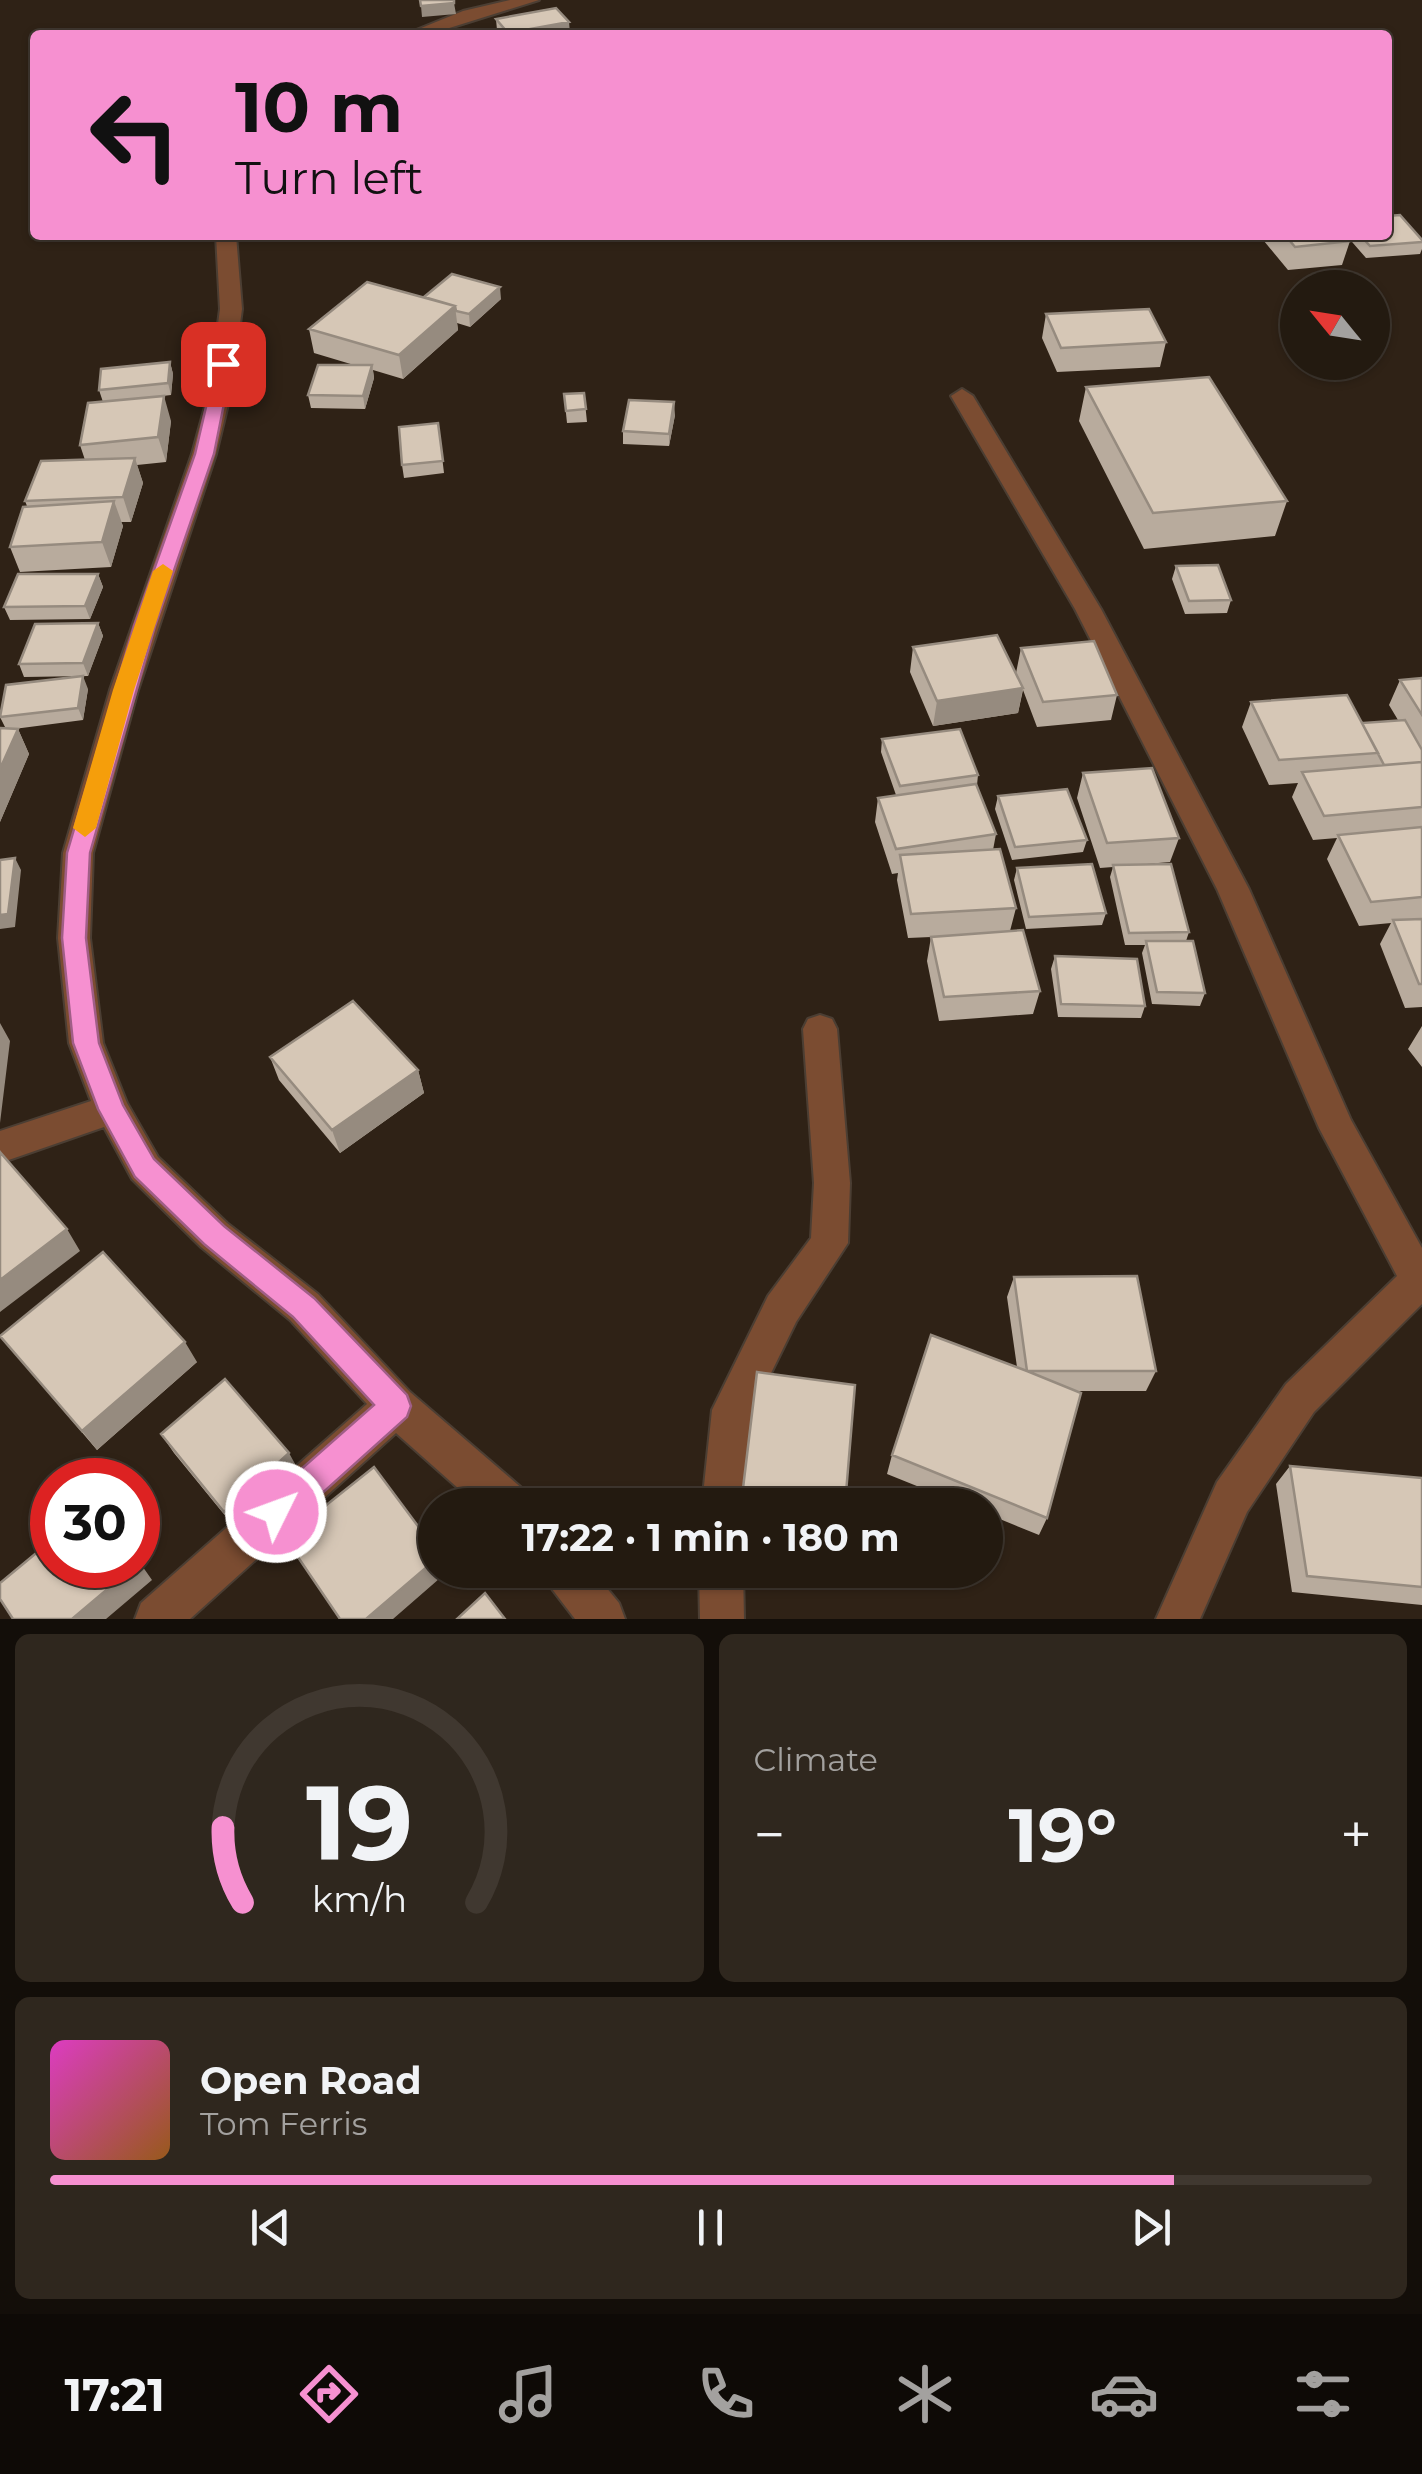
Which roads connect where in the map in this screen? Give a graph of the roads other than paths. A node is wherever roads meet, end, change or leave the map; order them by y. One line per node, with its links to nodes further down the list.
1 (532, 0): 2 (street)
2 (426, 30)
3 (226, 240): 6 (street)
4 (962, 396): 8 (street)
5 (820, 1029): 11 (street)
6 (112, 1109): 7 (street); 9 (street)
7 (0, 1147)
8 (1421, 1279): 17 (street)
9 (396, 1406): 10 (street); 14 (street)
10 (490, 1488)
11 (725, 1488)
12 (578, 1588): 15 (street)
13 (721, 1588): 16 (street)
14 (157, 1619)
15 (603, 1619)
16 (722, 1619)
17 (1178, 1619)

